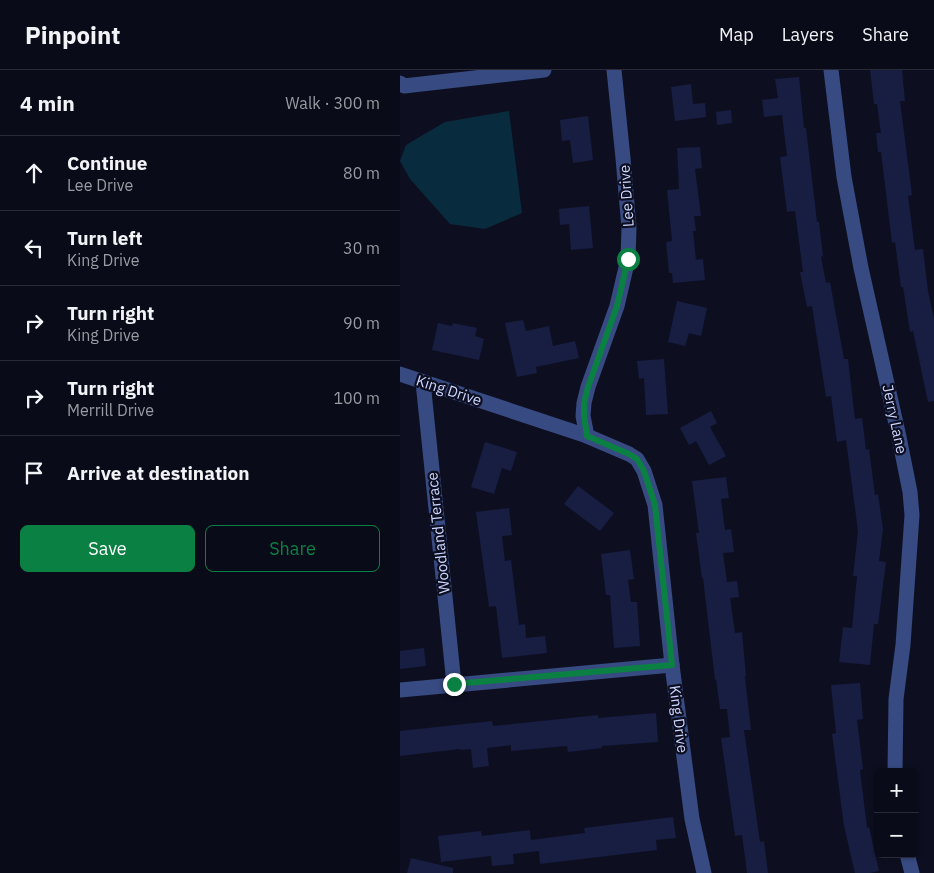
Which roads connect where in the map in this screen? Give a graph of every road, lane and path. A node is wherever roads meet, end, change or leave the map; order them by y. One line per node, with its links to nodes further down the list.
1 (544, 70): 4 (street)
2 (614, 70): 7 (street, Lee Drive)
3 (832, 70): 11 (street, Jerry Lane)
4 (400, 83)
5 (400, 374): 6 (street, King Drive)
6 (423, 382): 7 (street, King Drive); 9 (street, Woodland Terrace)
7 (587, 436): 8 (street, King Drive)
8 (672, 665): 9 (street); 13 (street, King Drive)
9 (454, 684): 10 (street)
10 (400, 690)
11 (895, 768)
12 (907, 858): 14 (street)
13 (704, 873)
14 (912, 873)

